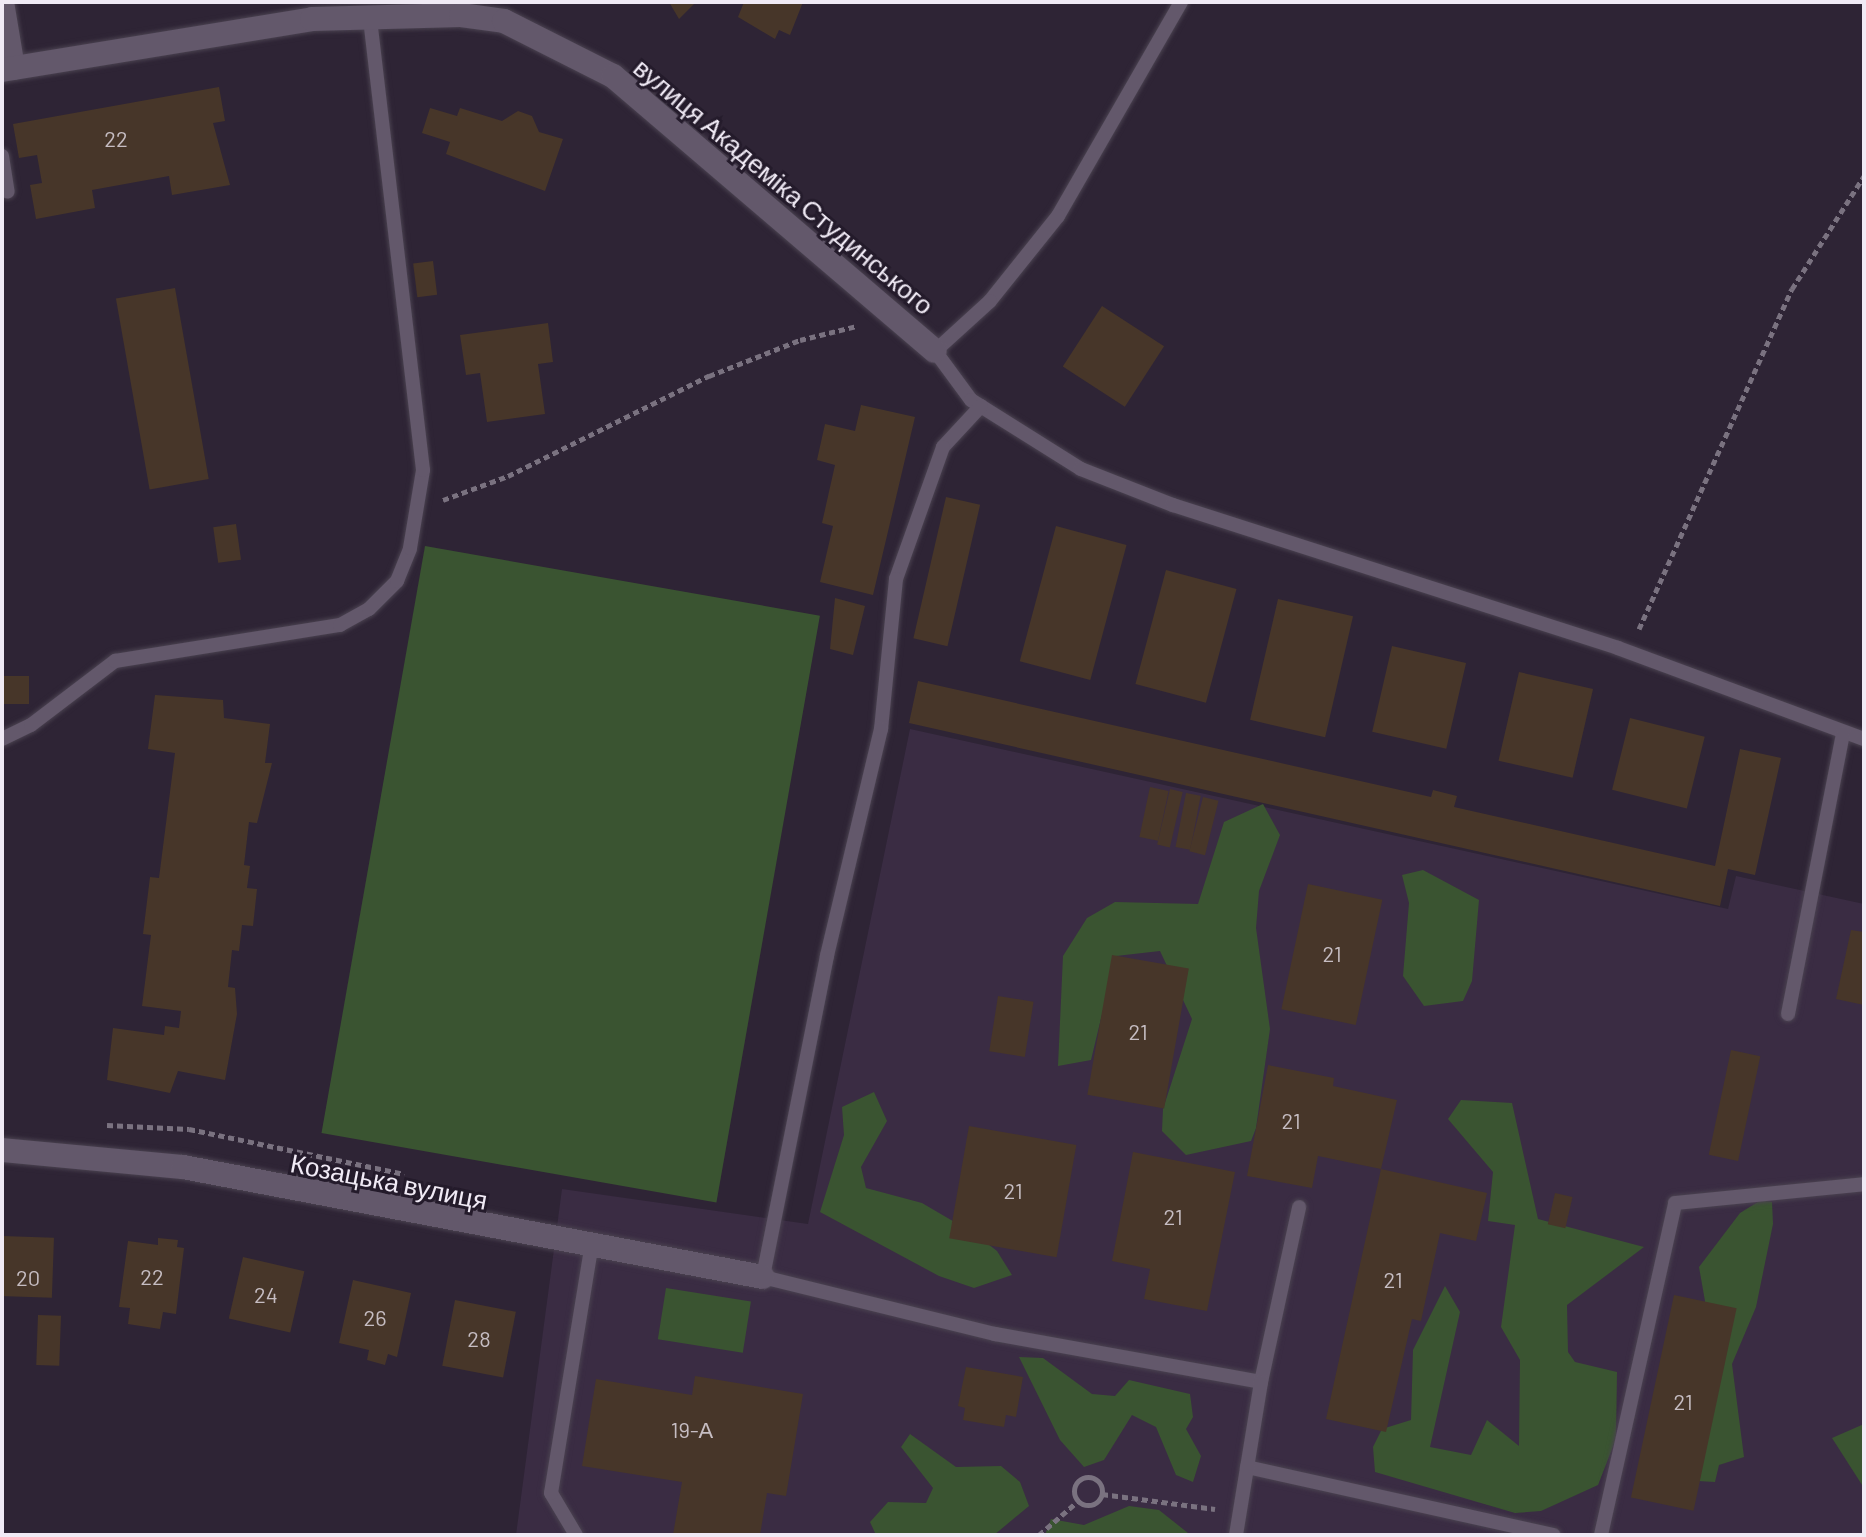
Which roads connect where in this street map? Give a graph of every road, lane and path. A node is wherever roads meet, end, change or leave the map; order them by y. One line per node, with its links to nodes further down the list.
1 (2, 2): 6 (street)
2 (484, 2): 4 (street, вулиця Академіка Студинського)
3 (1181, 2): 11 (lane)
4 (461, 15): 5 (street, вулиця Академіка Студинського); 10 (street, вулиця Академіка Студинського)
5 (370, 19): 6 (street, вулиця Академіка Студинського); 13 (lane)
6 (8, 69)
7 (2, 156): 9 (lane)
8 (1864, 176): 14 (path)
9 (8, 192)
10 (897, 320): 11 (street, вулиця Академіка Студинського); 13 (path)
11 (935, 351): 12 (lane)
12 (981, 406): 14 (lane); 23 (lane)
13 (417, 510): 16 (lane)
14 (1629, 652): 15 (lane)
15 (1843, 733): 17 (lane); 18 (lane)
16 (2, 739)
17 (1864, 739)
18 (1788, 1014)
19 (2, 1150): 22 (street, Козацька вулиця)
20 (1864, 1184): 34 (lane)
21 (1299, 1207): 24 (lane)
22 (591, 1248): 23 (street, Козацька вулиця); 29 (lane)
23 (763, 1277): 24 (lane)
24 (1261, 1382): 25 (lane)
25 (1247, 1467): 28 (lane); 30 (lane)
26 (1102, 1494): 27 (path); 27 (path); 28 (path)
27 (1078, 1501): 31 (path)
28 (1239, 1513): 32 (lane)
29 (570, 1531)
30 (1522, 1531): 33 (lane)
31 (1039, 1535)
32 (1236, 1535)
33 (1554, 1535)
34 (1601, 1535)

